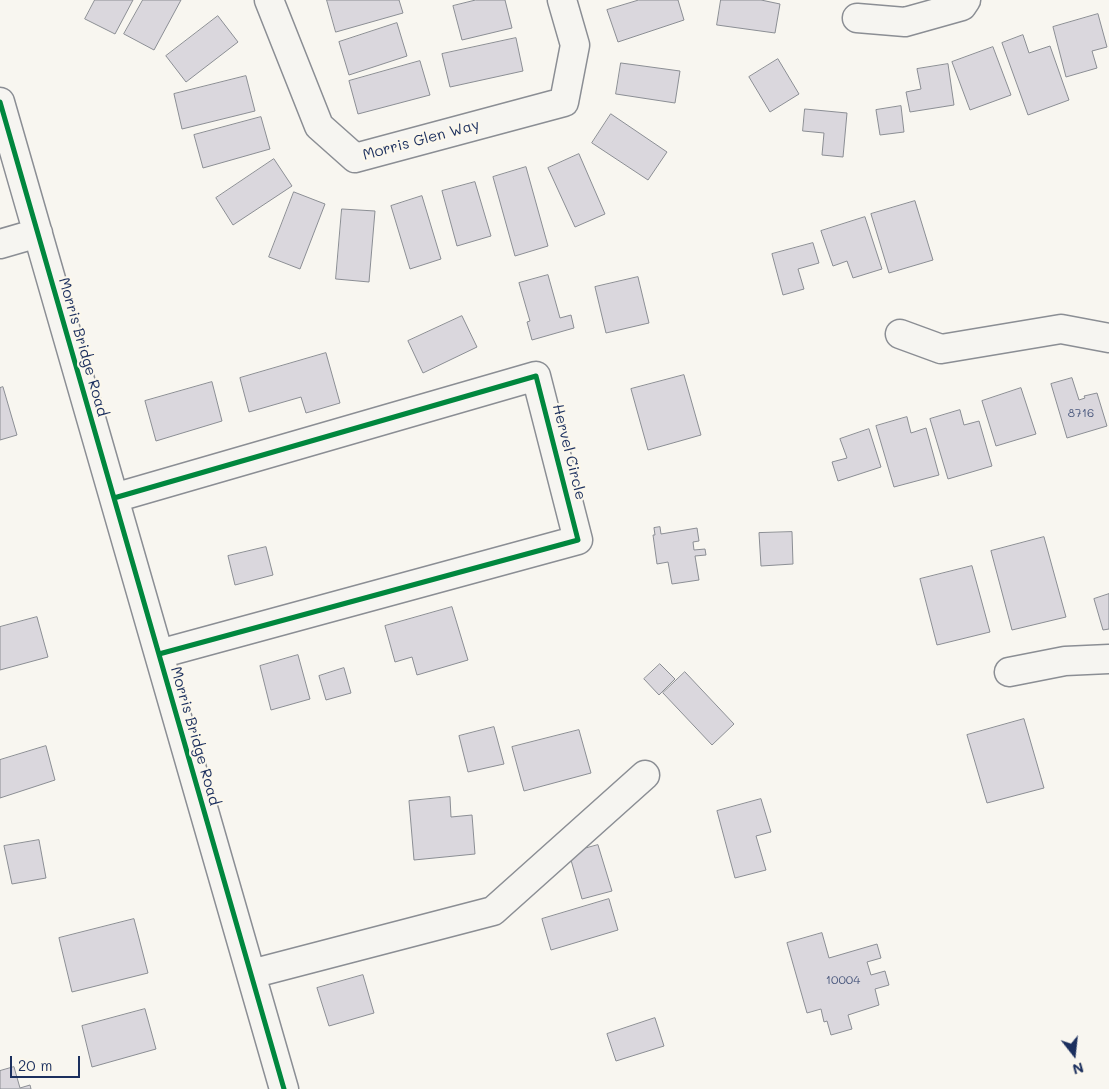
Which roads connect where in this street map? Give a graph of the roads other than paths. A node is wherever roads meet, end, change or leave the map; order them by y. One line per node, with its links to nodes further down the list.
1 (269, 0): 2 (street, Morris Glen Way)
2 (562, 0)
3 (966, 0): 4 (street)
4 (857, 18)
5 (0, 102): 6 (street, Morris Bridge Road)
6 (38, 233): 7 (street); 10 (street, Morris Bridge Road)
7 (0, 244)
8 (900, 334): 9 (street)
9 (1109, 338)
10 (114, 498): 11 (street, Morris Bridge Road); 11 (street, Hervel Circle)
11 (159, 654): 15 (street, Morris Bridge Road)
12 (1109, 659): 13 (street)
13 (1009, 672)
14 (645, 776): 15 (street)
15 (251, 974): 16 (street, Morris Bridge Road)
16 (284, 1089)

